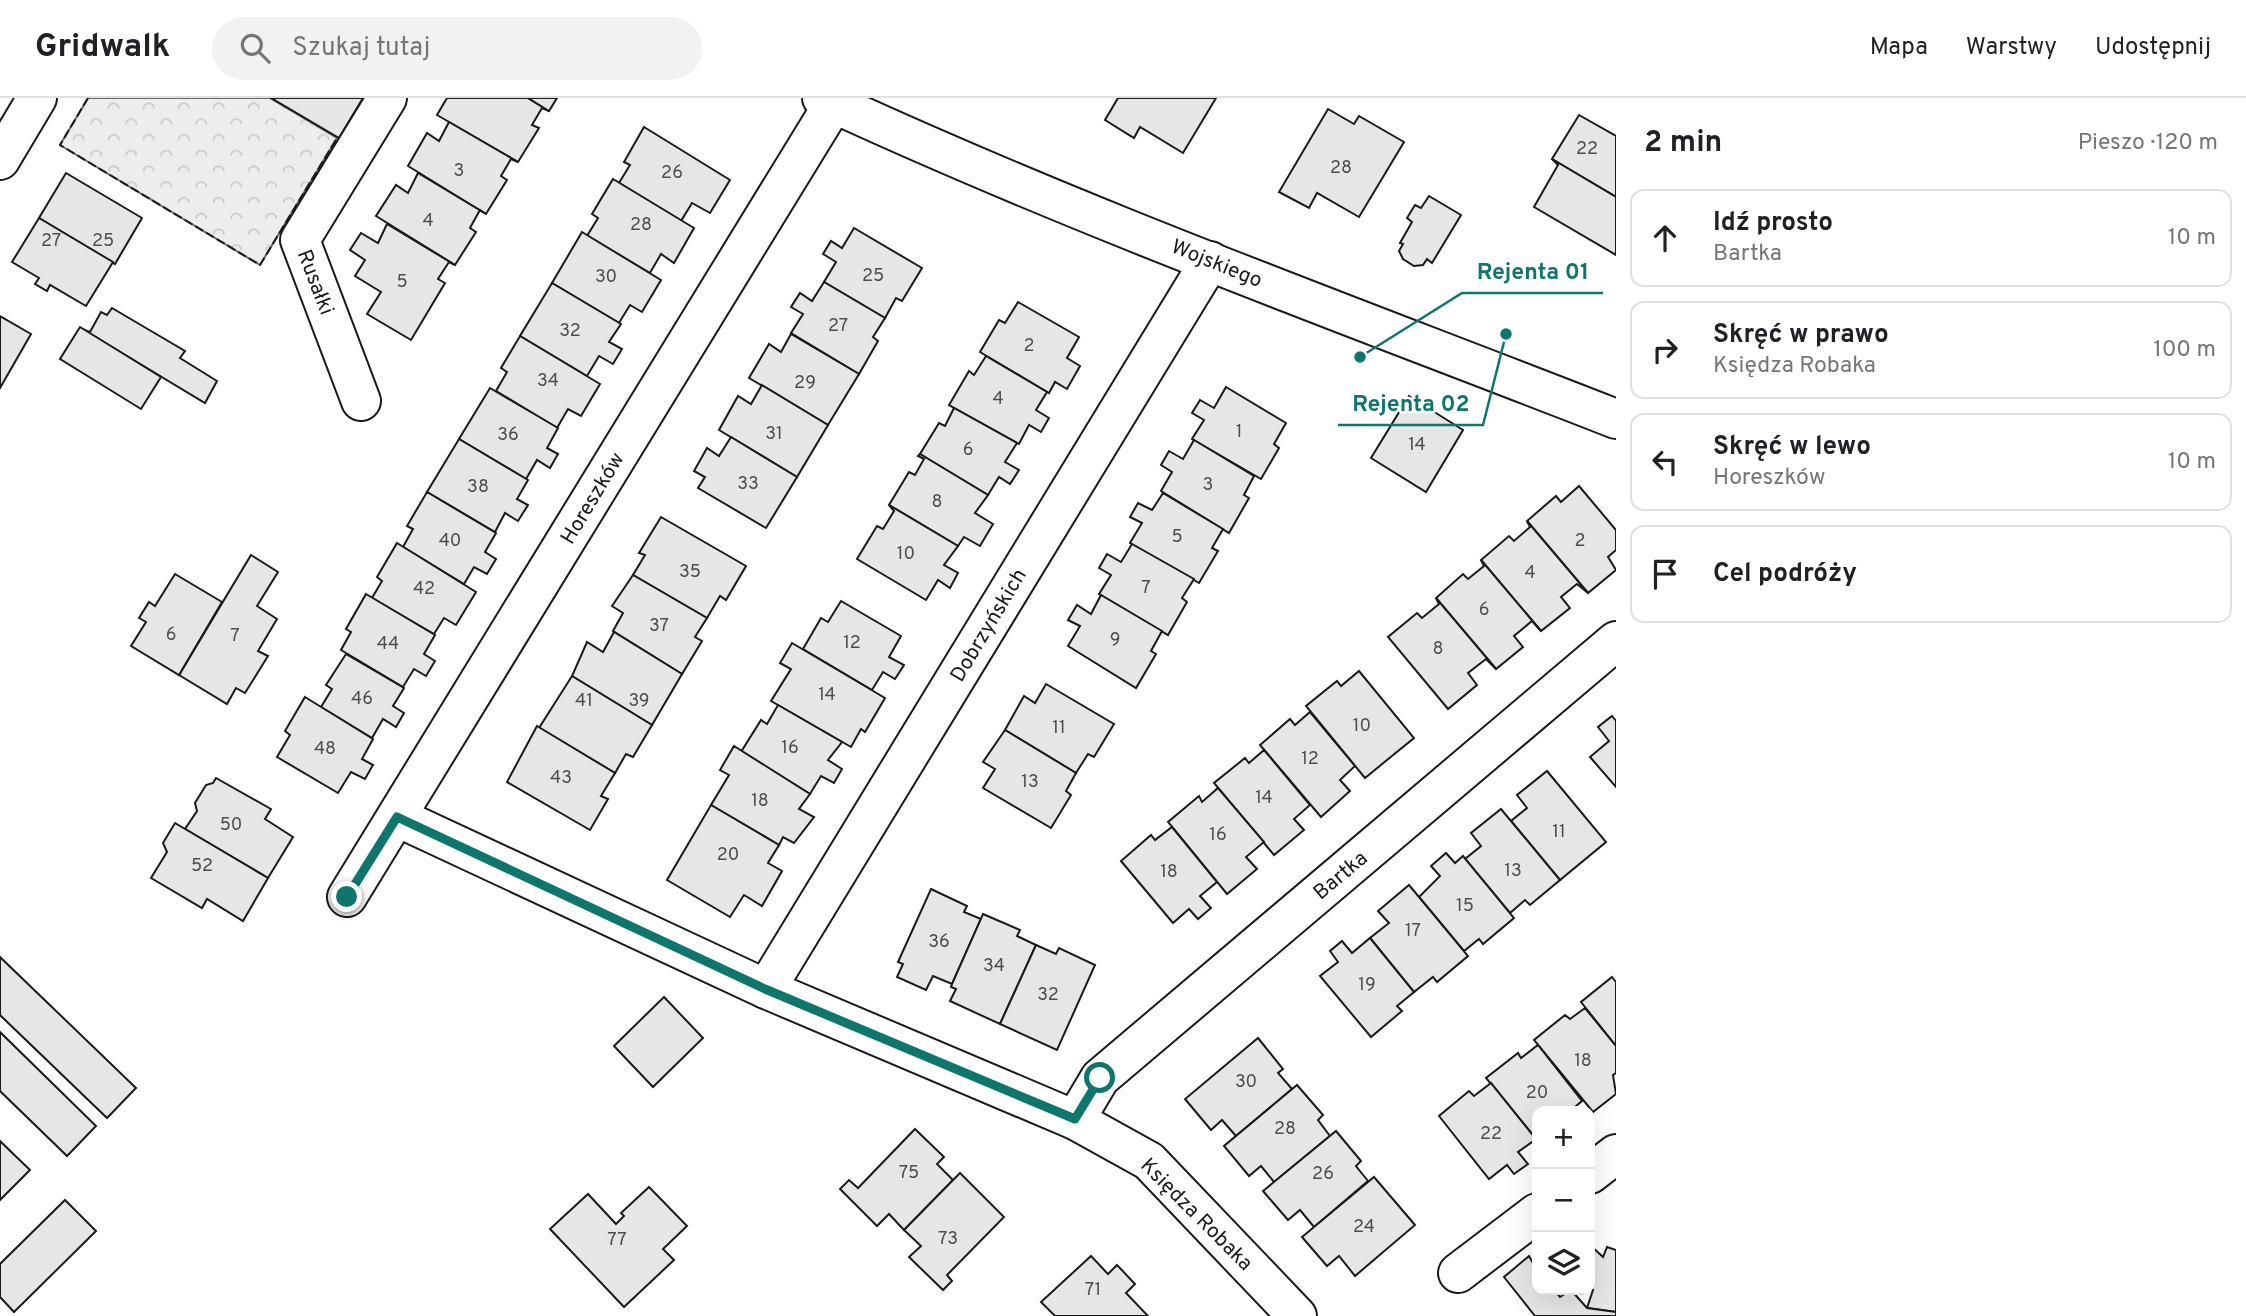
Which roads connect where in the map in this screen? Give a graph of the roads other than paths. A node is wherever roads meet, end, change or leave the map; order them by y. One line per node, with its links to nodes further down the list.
1 (37, 98): 4 (street)
2 (387, 98): 6 (street, Rusałki)
3 (831, 100): 5 (street, Wojskiego); 9 (street, Horeszków)
4 (0, 160)
5 (1210, 261): 7 (street, Wojskiego); 11 (street, Dobrzyńskich)
6 (361, 401)
7 (1616, 419)
8 (1616, 641): 12 (street, Bartka)
9 (397, 817): 10 (street, Horeszków); 11 (street, Księdza Robaka)
10 (347, 897)
11 (765, 989): 12 (street, Księdza Robaka)
12 (1075, 1119): 17 (street, Księdza Robaka)
13 (1616, 1154): 14 (street)
14 (1595, 1170)
15 (1532, 1217): 16 (street)
16 (1458, 1273)
17 (1297, 1316)

